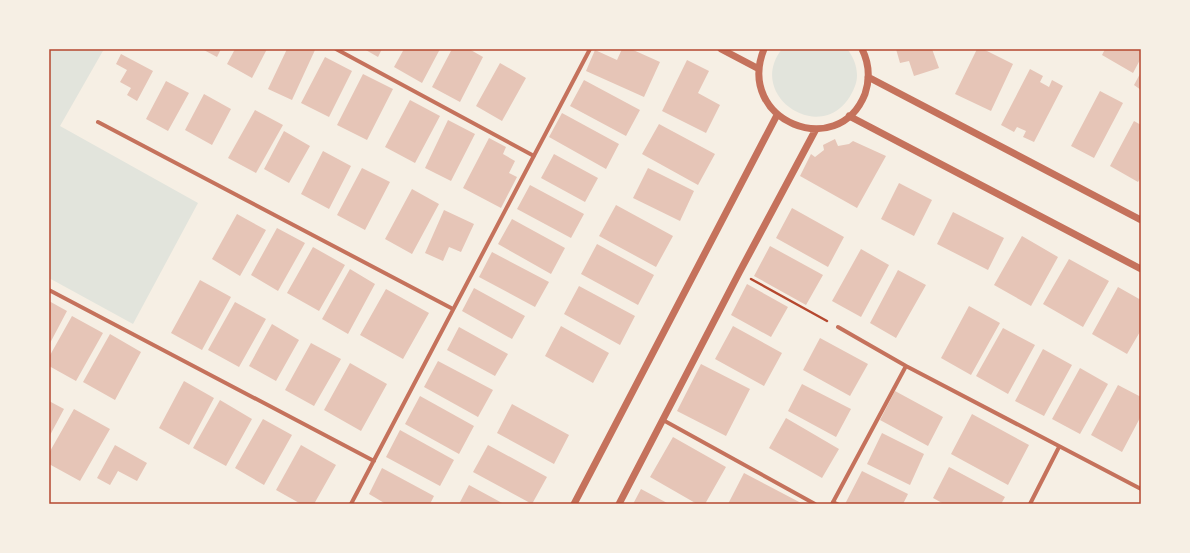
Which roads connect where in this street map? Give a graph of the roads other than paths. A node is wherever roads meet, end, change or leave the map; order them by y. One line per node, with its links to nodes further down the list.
1 (336, 49): 12 (street)
2 (590, 49): 12 (street)
3 (721, 49): 6 (street)
4 (764, 49): 6 (street)
5 (862, 49): 7 (street)
6 (759, 69): 8 (street)
7 (868, 77): 9 (street); 13 (street)
8 (777, 115): 11 (street); 25 (street)
9 (849, 116): 11 (street); 14 (street)
10 (98, 122): 16 (street)
11 (816, 129): 19 (street)
12 (534, 156): 16 (street)
13 (1141, 220)
14 (1141, 269)
15 (49, 290): 21 (street)
16 (453, 309): 21 (street)
17 (838, 326): 18 (street)
18 (906, 366): 20 (street); 23 (street)
19 (663, 420): 26 (street); 27 (street)
20 (1060, 447): 22 (street); 28 (street)
21 (374, 460): 24 (street)
22 (1141, 489)
23 (834, 503)
24 (351, 504)
25 (574, 504)
26 (619, 504)
27 (815, 504)
28 (1030, 504)

